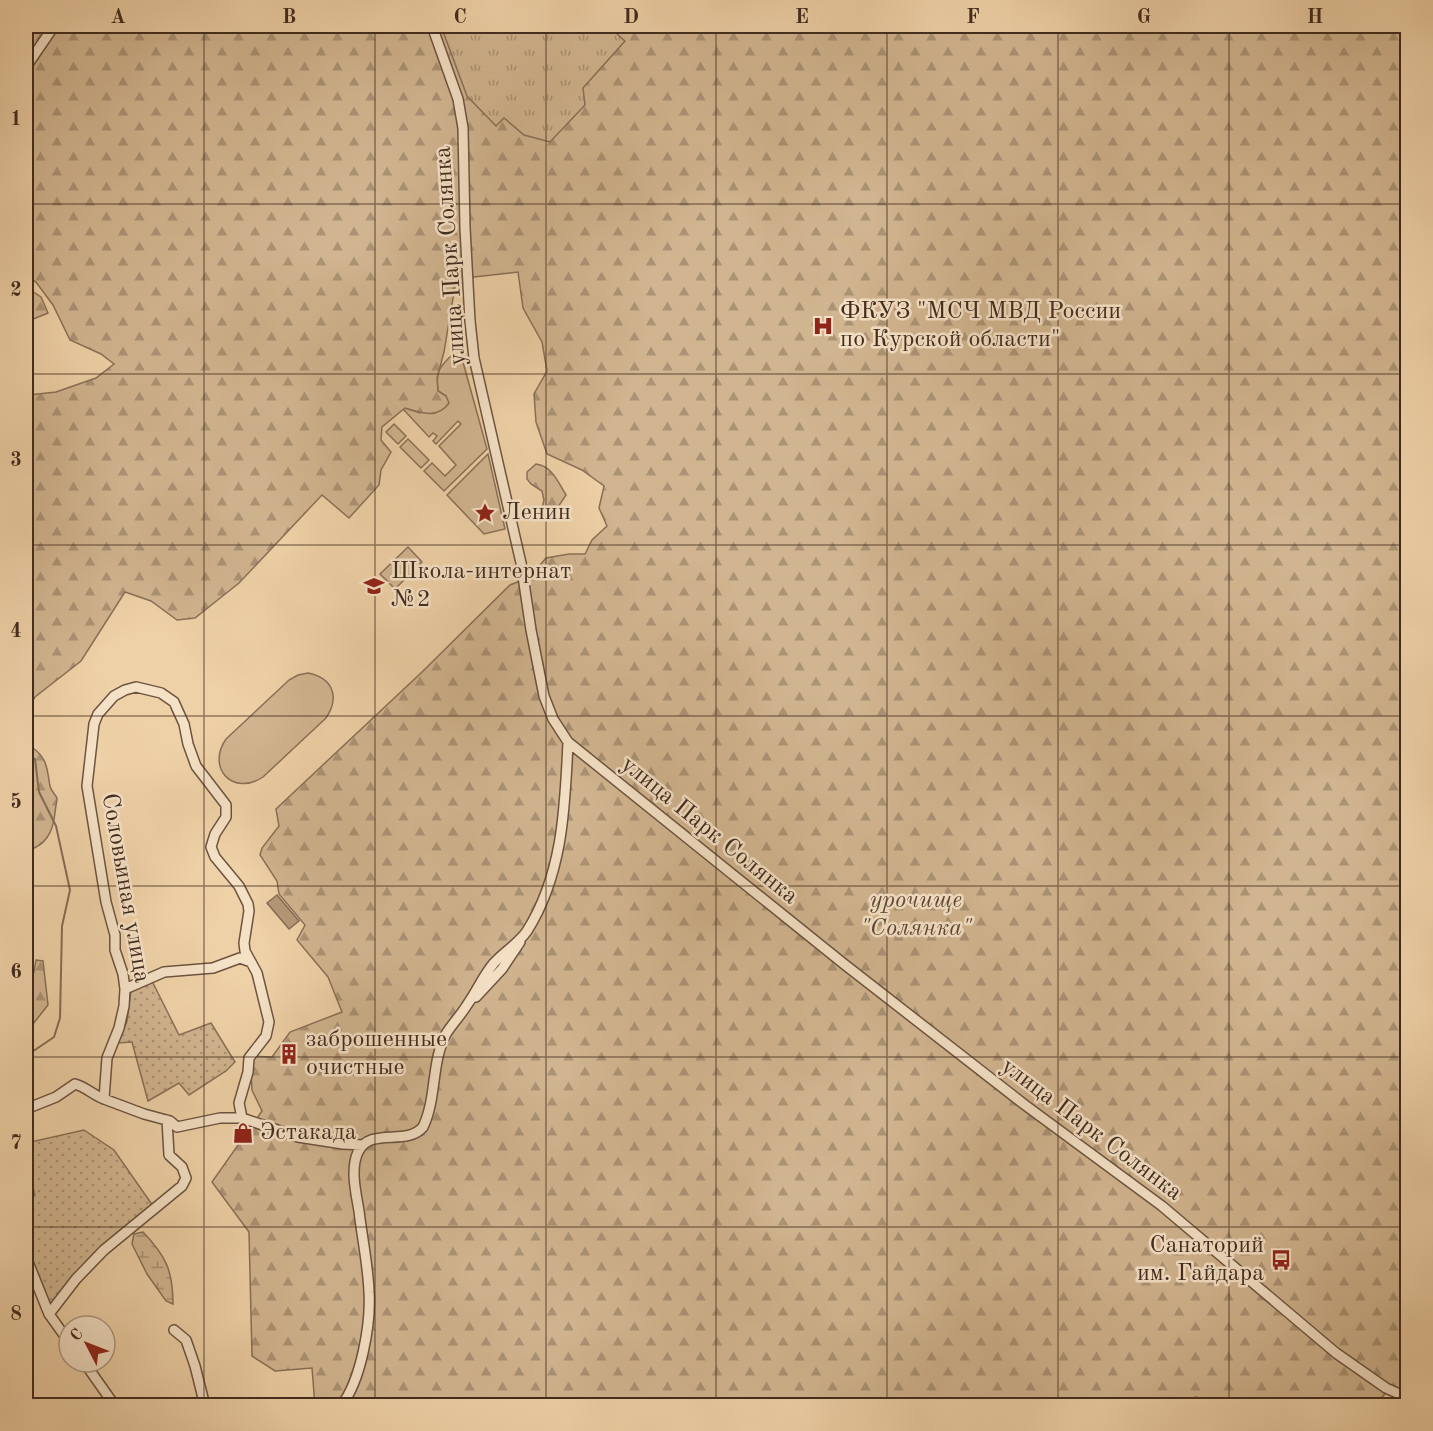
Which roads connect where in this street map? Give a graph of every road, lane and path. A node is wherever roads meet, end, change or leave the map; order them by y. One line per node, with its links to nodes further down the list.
1 (54, 26): 3 (street)
2 (432, 26): 4 (street, улица Парк Солянка)
3 (26, 67)
4 (568, 742): 11 (street); 17 (street, улица Парк Солянка)
5 (251, 962): 6 (street); 6 (street, Соловьиная улица); 9 (street)
6 (125, 990): 7 (street, Соловьиная улица)
7 (104, 1099): 8 (street); 10 (street)
8 (26, 1109)
9 (242, 1118): 10 (street); 11 (street)
10 (167, 1120): 13 (street)
11 (363, 1145): 20 (street)
12 (26, 1257): 13 (street)
13 (49, 1314): 14 (street)
14 (57, 1325)
15 (174, 1330): 19 (street)
16 (92, 1374): 18 (street)
17 (1407, 1398)
18 (115, 1406)
19 (205, 1406)
20 (341, 1406)

